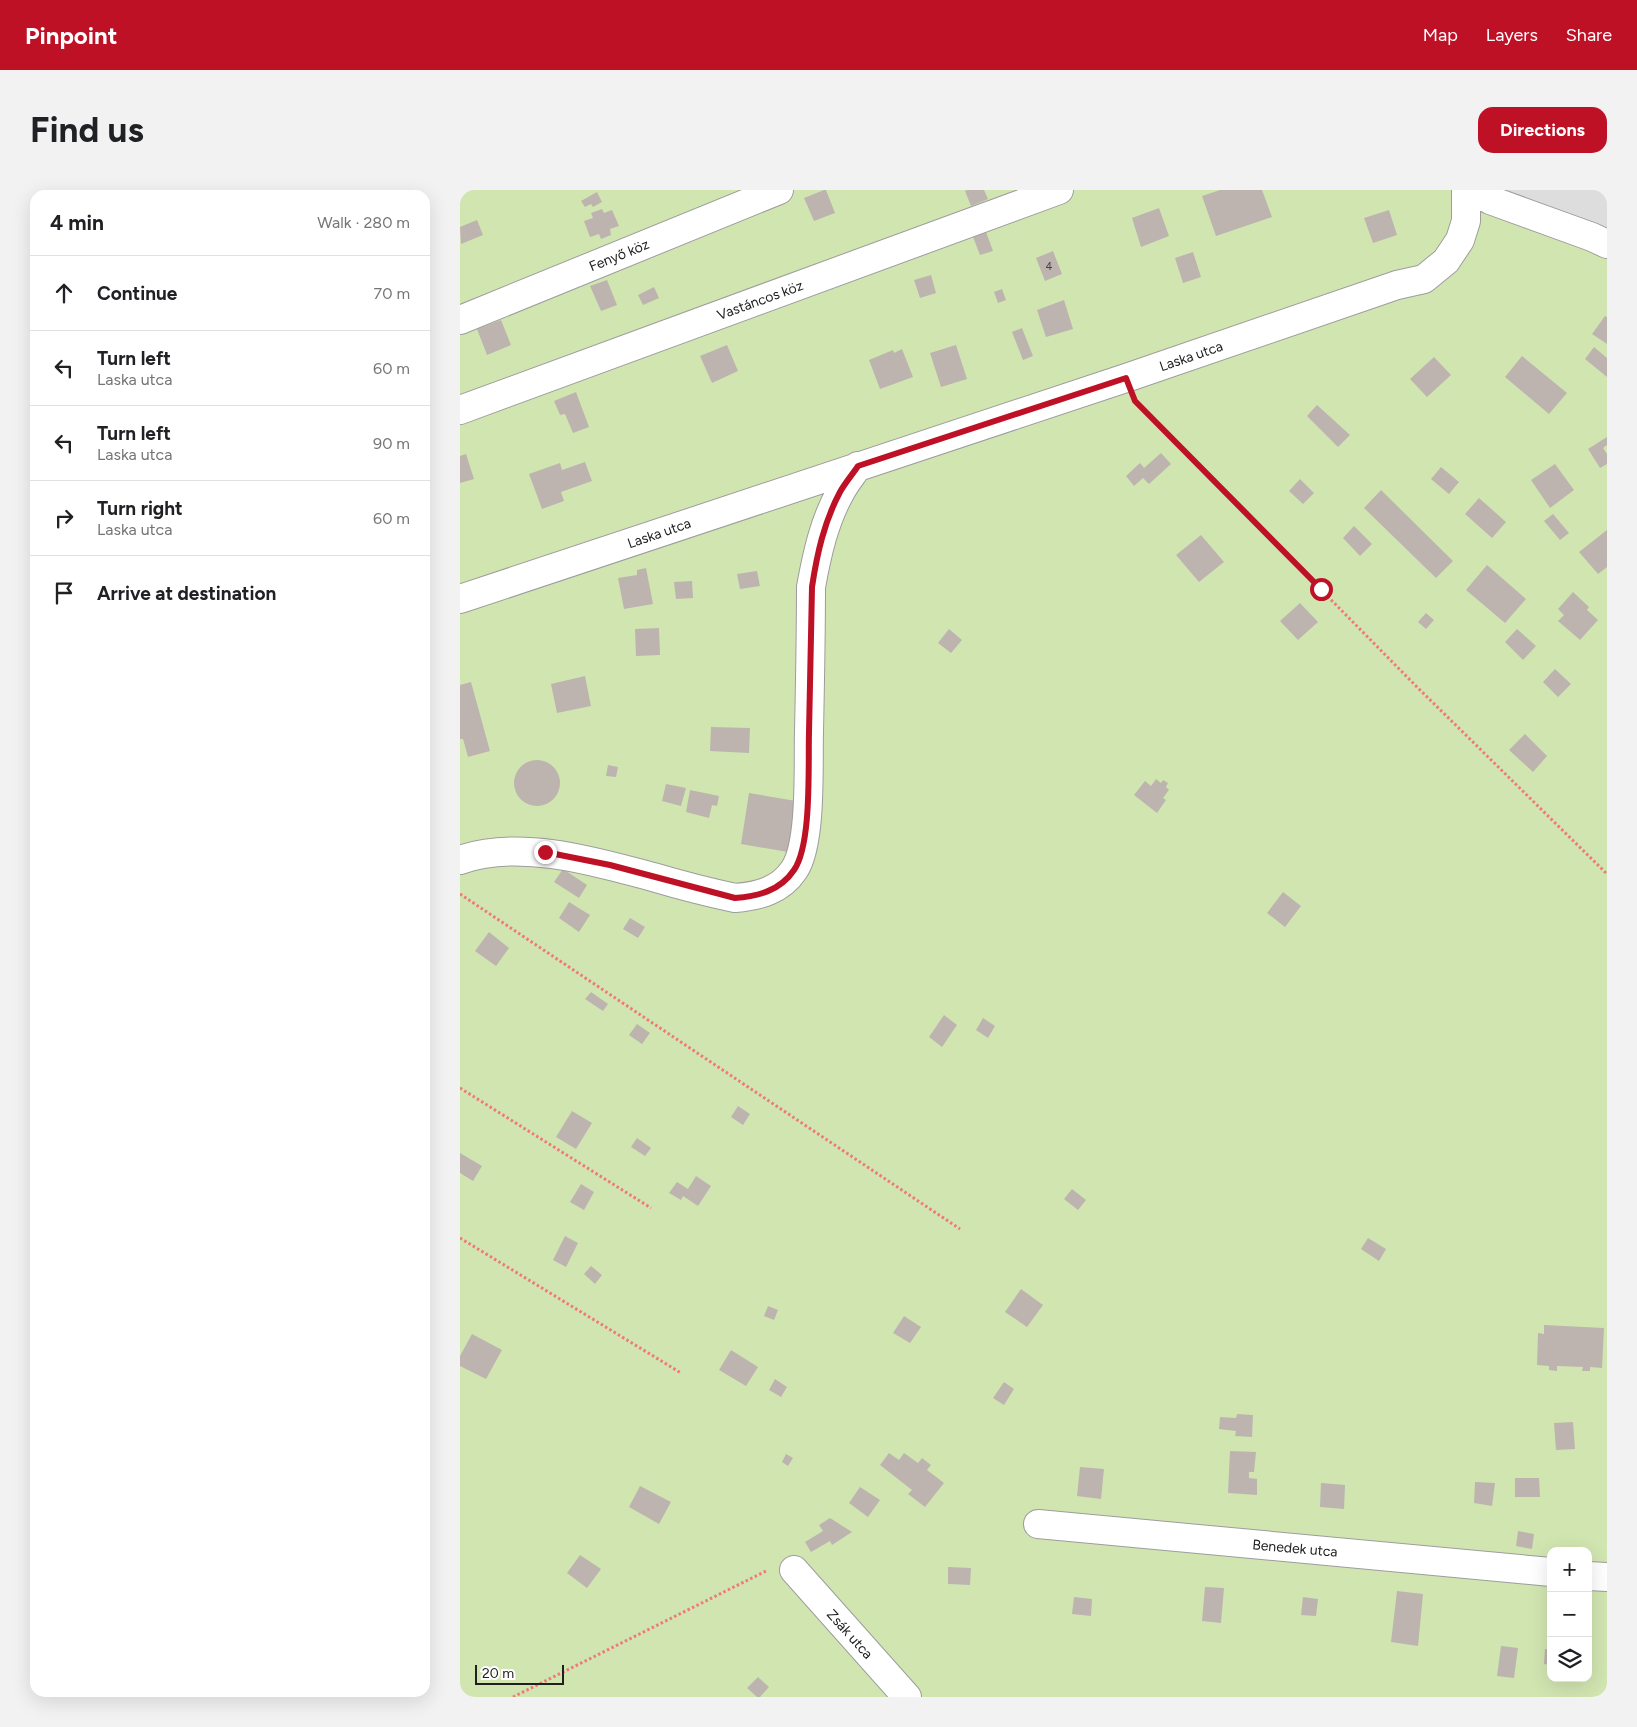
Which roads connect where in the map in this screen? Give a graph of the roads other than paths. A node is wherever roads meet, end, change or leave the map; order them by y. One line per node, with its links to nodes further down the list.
1 (779, 190): 6 (street, Fenyő köz)
2 (1059, 190): 7 (street, Vastáncos köz)
3 (1466, 190): 8 (street, Laska utca)
4 (1474, 190): 5 (street)
5 (1607, 244)
6 (460, 320)
7 (460, 410)
8 (858, 466): 9 (street, Laska utca); 10 (street)
9 (460, 599)
10 (460, 860)
11 (1038, 1524): 13 (street, Benedek utca)
12 (783, 1569): 16 (street, Zsák utca)
13 (1547, 1572)
14 (1592, 1576): 15 (street)
15 (1607, 1578)
16 (907, 1697)

